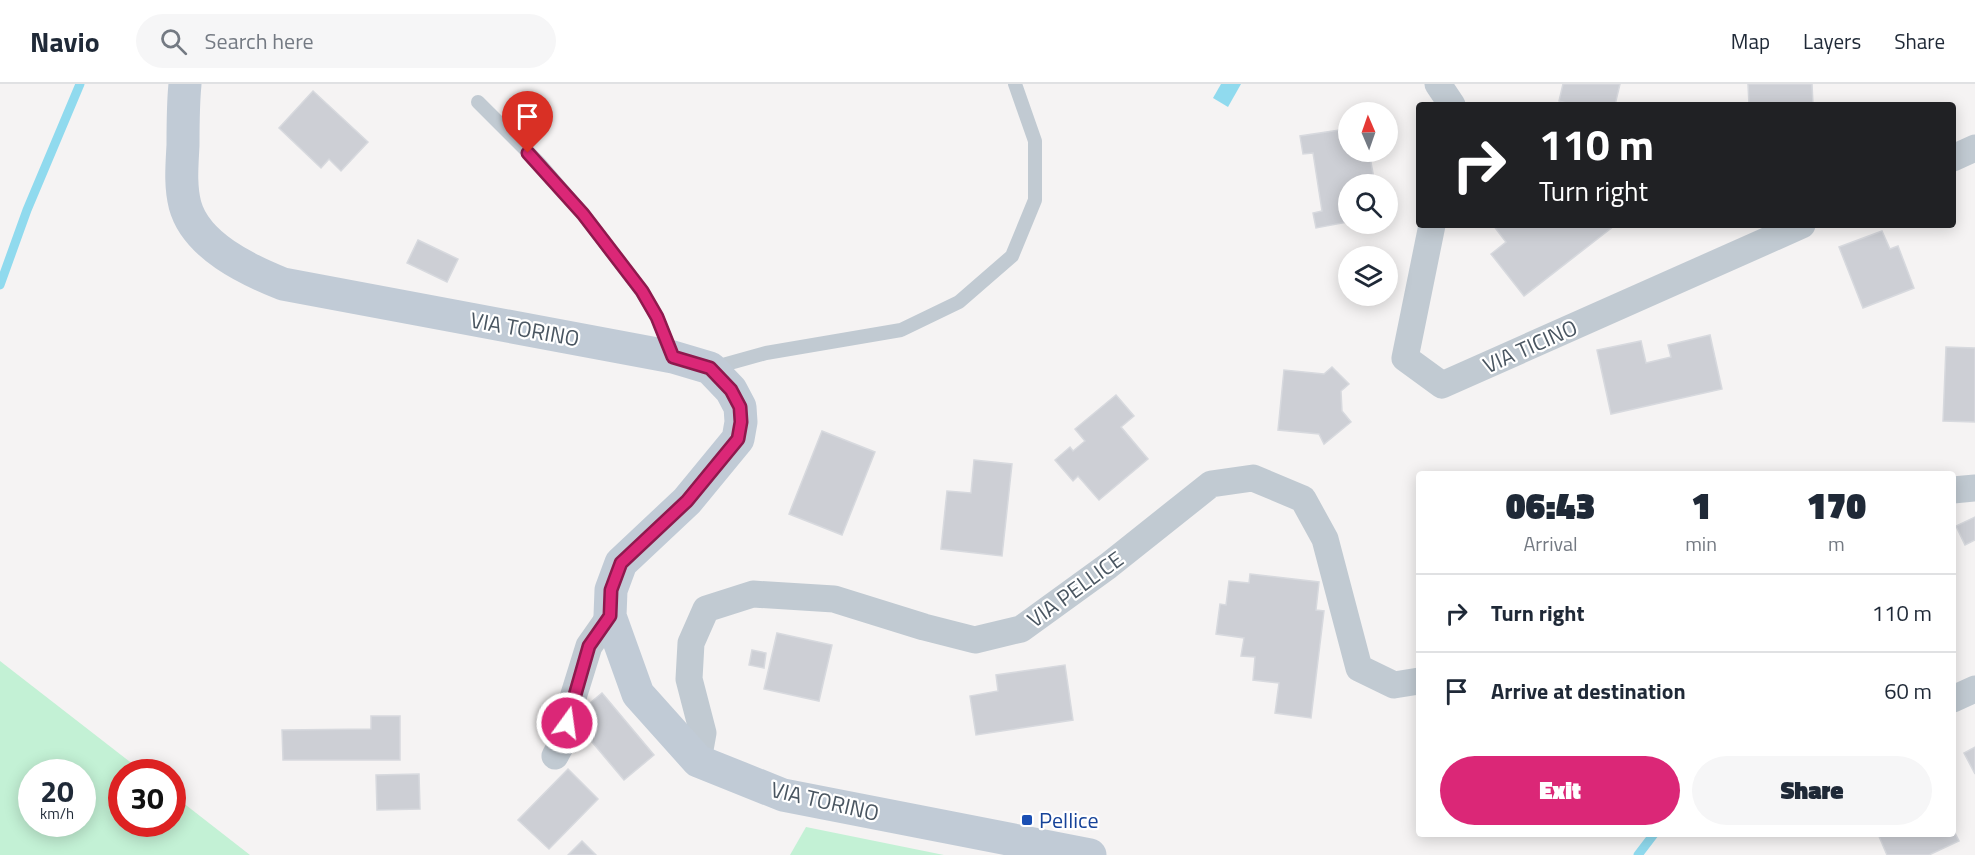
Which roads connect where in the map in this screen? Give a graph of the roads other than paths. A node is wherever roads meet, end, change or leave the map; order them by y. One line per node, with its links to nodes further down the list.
1 (185, 84): 10 (main road, VIA TORINO)
2 (1015, 84): 11 (lane)
3 (1438, 84): 5 (street)
4 (478, 102): 10 (lane)
5 (1450, 102)
6 (1975, 148): 7 (street)
7 (1956, 157)
8 (1431, 228): 9 (street, VIA TICINO)
9 (1786, 228)
10 (673, 357): 11 (main road, VIA TORINO)
11 (710, 368): 14 (main road, VIA TORINO)
12 (1975, 488): 13 (street)
13 (1956, 490)
14 (610, 616): 18 (street); 19 (main road, VIA TORINO)
15 (1416, 681): 19 (street, VIA PELLICE)
16 (1975, 689): 17 (street)
17 (1956, 698)
18 (555, 756)
19 (698, 761): 20 (main road, VIA TORINO)
20 (1090, 855)

